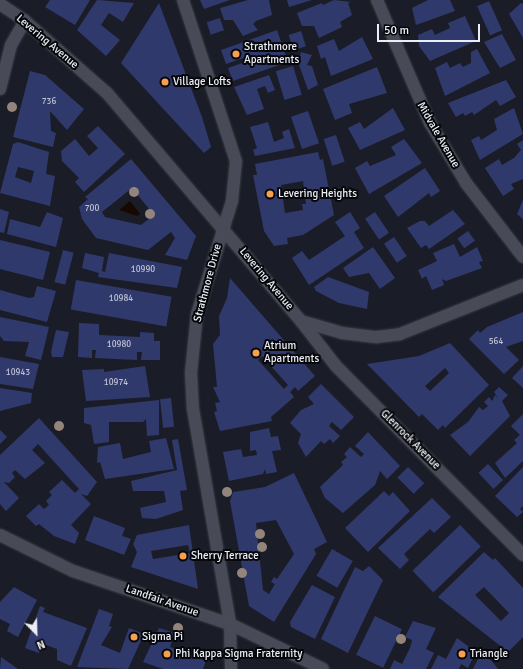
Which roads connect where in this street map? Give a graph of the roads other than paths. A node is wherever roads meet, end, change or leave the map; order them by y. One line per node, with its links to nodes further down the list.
1 (183, 0): 6 (street, Strathmore Drive)
2 (377, 0): 7 (street, Midvale Avenue)
3 (0, 4): 4 (street, Levering Avenue)
4 (25, 21): 5 (street); 6 (street, Levering Avenue)
5 (0, 89)
6 (224, 227): 9 (street, Levering Avenue); 12 (street, Strathmore Drive)
7 (523, 257)
8 (523, 285): 9 (street, Levering Avenue)
9 (301, 321): 11 (street, Glenrock Avenue)
10 (0, 535): 12 (street, Landfair Avenue)
11 (523, 555)
12 (230, 624): 13 (street, Strathmore Drive); 14 (street, Landfair Avenue)
13 (231, 669)
14 (323, 669)

